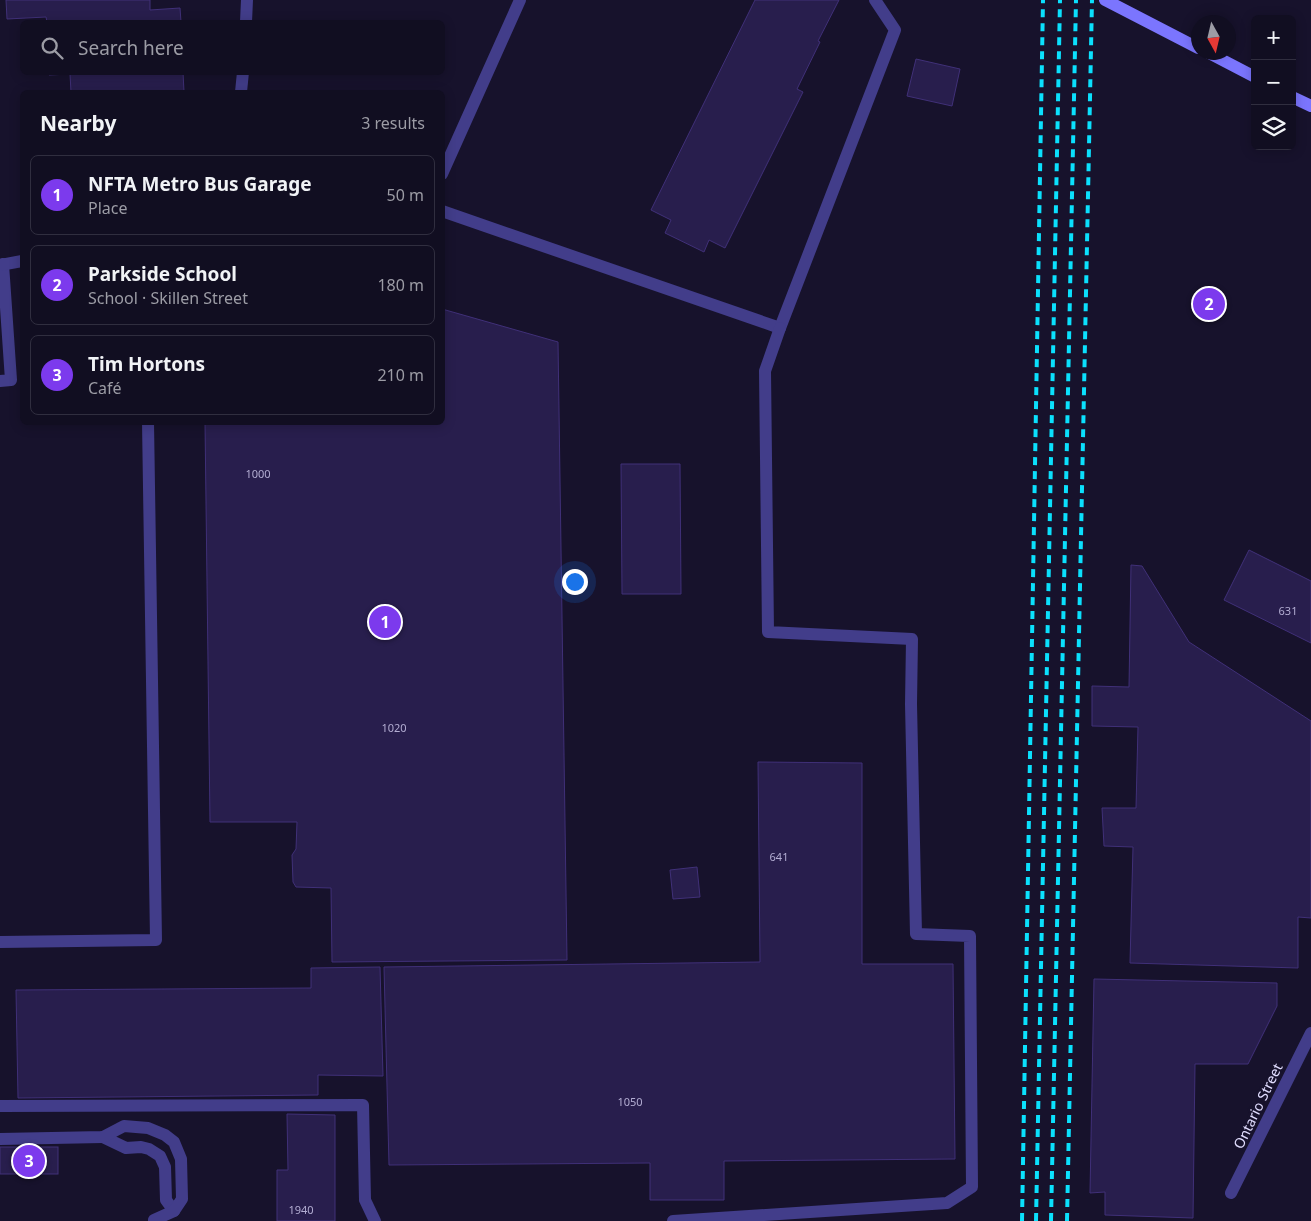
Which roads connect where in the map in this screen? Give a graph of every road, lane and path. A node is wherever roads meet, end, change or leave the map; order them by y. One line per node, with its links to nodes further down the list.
1 (247, 0): 5 (street)
2 (520, 0): 13 (street)
3 (875, 0): 17 (street)
4 (1105, 0): 6 (street)
5 (246, 20)
6 (1191, 44)
7 (1222, 60): 9 (street)
8 (242, 75): 10 (street)
9 (1251, 75)
10 (241, 90)
11 (1296, 99): 12 (street)
12 (1311, 106)
13 (445, 167)
14 (445, 212): 17 (street)
15 (20, 261): 16 (street)
16 (2, 264): 18 (street)
17 (780, 328): 29 (street)
18 (0, 381)
19 (148, 425): 20 (street)
20 (0, 942)
21 (1311, 1033): 25 (street, Ontario Street)
22 (0, 1106): 28 (street)
23 (103, 1137): 24 (street); 26 (street); 26 (street)
24 (0, 1140)
25 (1231, 1193)
26 (174, 1211): 27 (street)
27 (154, 1220)
28 (376, 1221)
29 (672, 1221)

